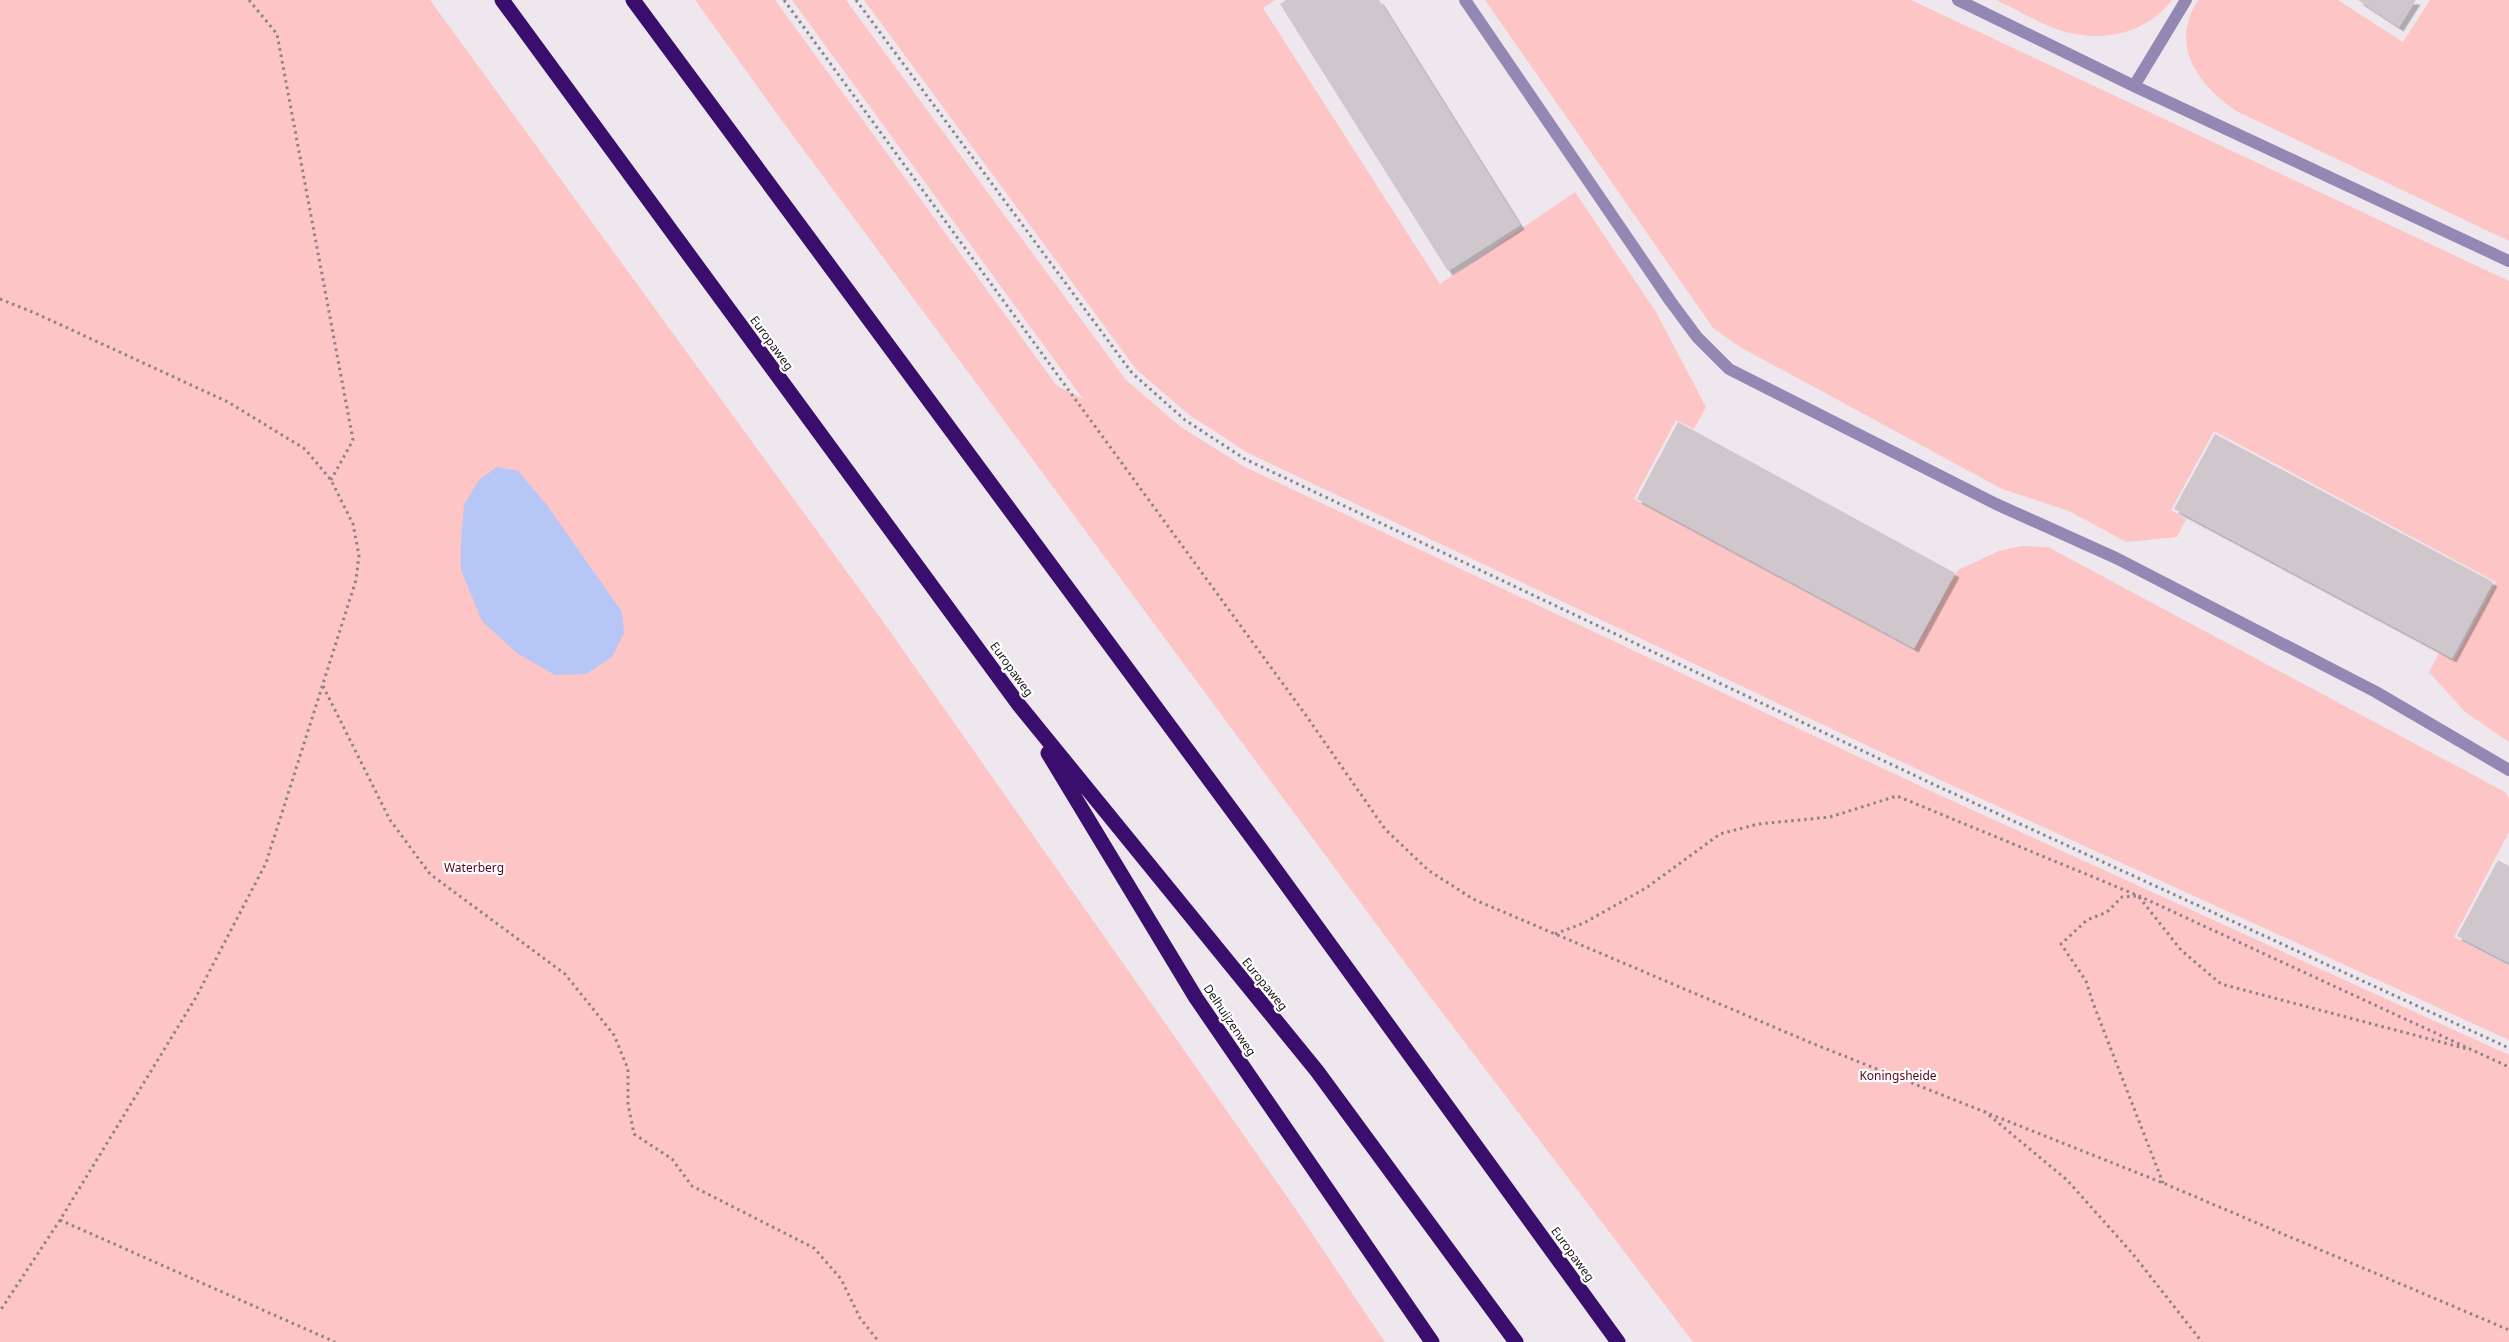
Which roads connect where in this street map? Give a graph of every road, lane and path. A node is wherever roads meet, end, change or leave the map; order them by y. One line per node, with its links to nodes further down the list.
1 (249, 0): 12 (path)
2 (502, 0): 14 (highway, Europaweg)
3 (633, 0): 30 (highway, Europaweg)
4 (784, 0): 17 (path)
5 (856, 0): 18 (path)
6 (1465, 0): 15 (lane)
7 (1958, 0): 9 (lane)
8 (2186, 0): 9 (lane)
9 (2134, 86): 10 (lane)
10 (2509, 261)
11 (0, 300): 12 (path)
12 (331, 480): 13 (path)
13 (323, 685): 23 (path); 27 (path)
14 (1019, 705): 28 (highway, Delhuijzenweg); 29 (highway, Europaweg)
15 (2509, 770)
16 (2139, 896): 17 (path); 19 (path); 19 (path); 22 (path)
17 (1554, 934): 21 (path)
18 (2509, 1048)
19 (2479, 1052): 20 (path)
20 (2509, 1067)
21 (1982, 1109): 22 (path); 31 (path)
22 (2163, 1183): 25 (path)
23 (60, 1220): 24 (path); 26 (path)
24 (0, 1311)
25 (2509, 1330)
26 (335, 1342)
27 (879, 1342)
28 (1432, 1342)
29 (1516, 1342)
30 (1618, 1342)
31 (2202, 1342)

